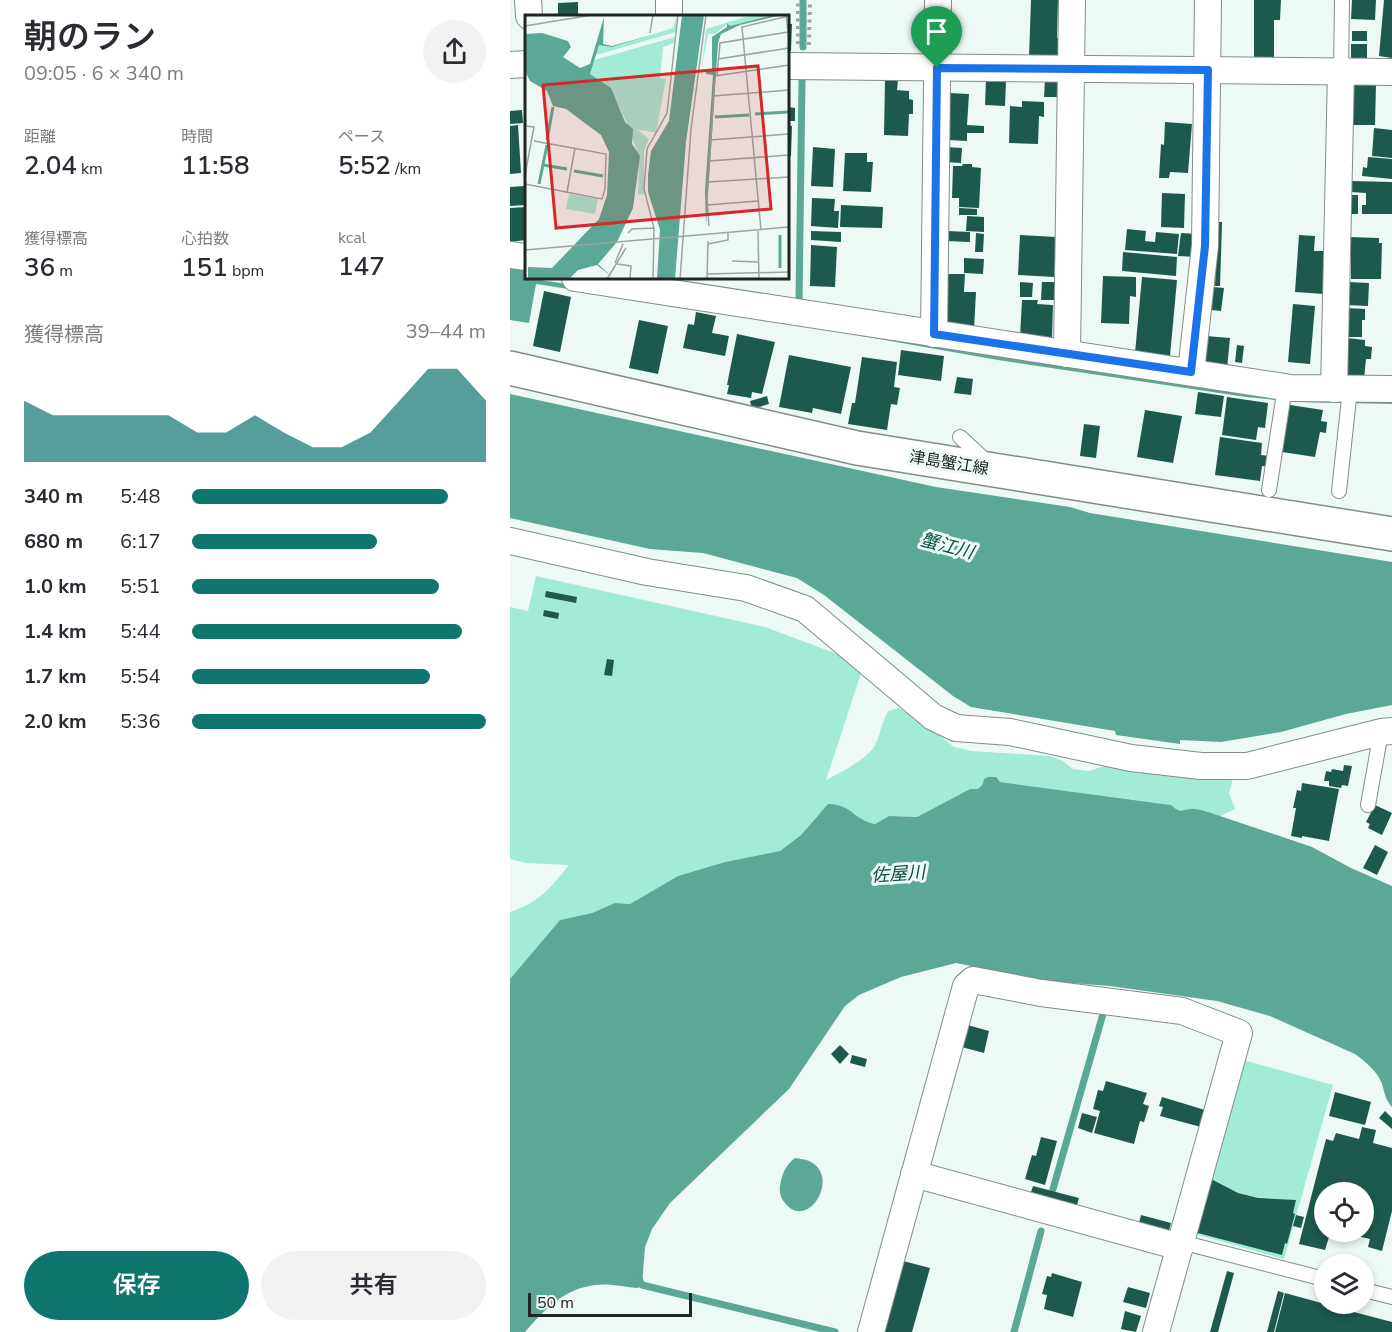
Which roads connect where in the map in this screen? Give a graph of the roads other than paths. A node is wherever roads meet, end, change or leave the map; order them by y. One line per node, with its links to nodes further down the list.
1 (528, 0): 6 (street)
2 (938, 0): 10 (street)
3 (1072, 0): 11 (street)
4 (1208, 0): 12 (street)
5 (1342, 0): 13 (lane)
6 (529, 15)
7 (525, 64): 8 (street)
8 (510, 65)
9 (798, 66): 10 (street)
10 (937, 68): 11 (street); 19 (street)
11 (1071, 69): 12 (street); 20 (street)
12 (1208, 70): 13 (street); 22 (street)
13 (1341, 72): 14 (street); 25 (street)
14 (1392, 72)
15 (510, 255): 16 (street)
16 (525, 257)
17 (588, 279): 18 (street)
18 (665, 285): 19 (street)
19 (934, 334): 20 (street)
20 (1067, 354): 22 (street)
21 (510, 369): 27 (main road, 津島蟹江線)
22 (1191, 372): 24 (street)
23 (1392, 389): 25 (street)
24 (1284, 394): 25 (street); 28 (lane)
25 (1345, 394): 29 (lane)
26 (960, 437): 27 (lane)
27 (996, 470): 30 (main road, 津島蟹江線)
28 (1269, 490)
29 (1339, 491)
30 (1392, 534)
31 (510, 541): 32 (street)
32 (1387, 732): 33 (lane)
33 (1368, 805)
34 (914, 1174): 35 (street); 35 (street); 39 (street)
35 (1181, 1244): 36 (lane); 40 (street)
36 (1314, 1277)
37 (1374, 1292): 38 (lane)
38 (1392, 1297)
39 (872, 1332)
40 (1156, 1332)

